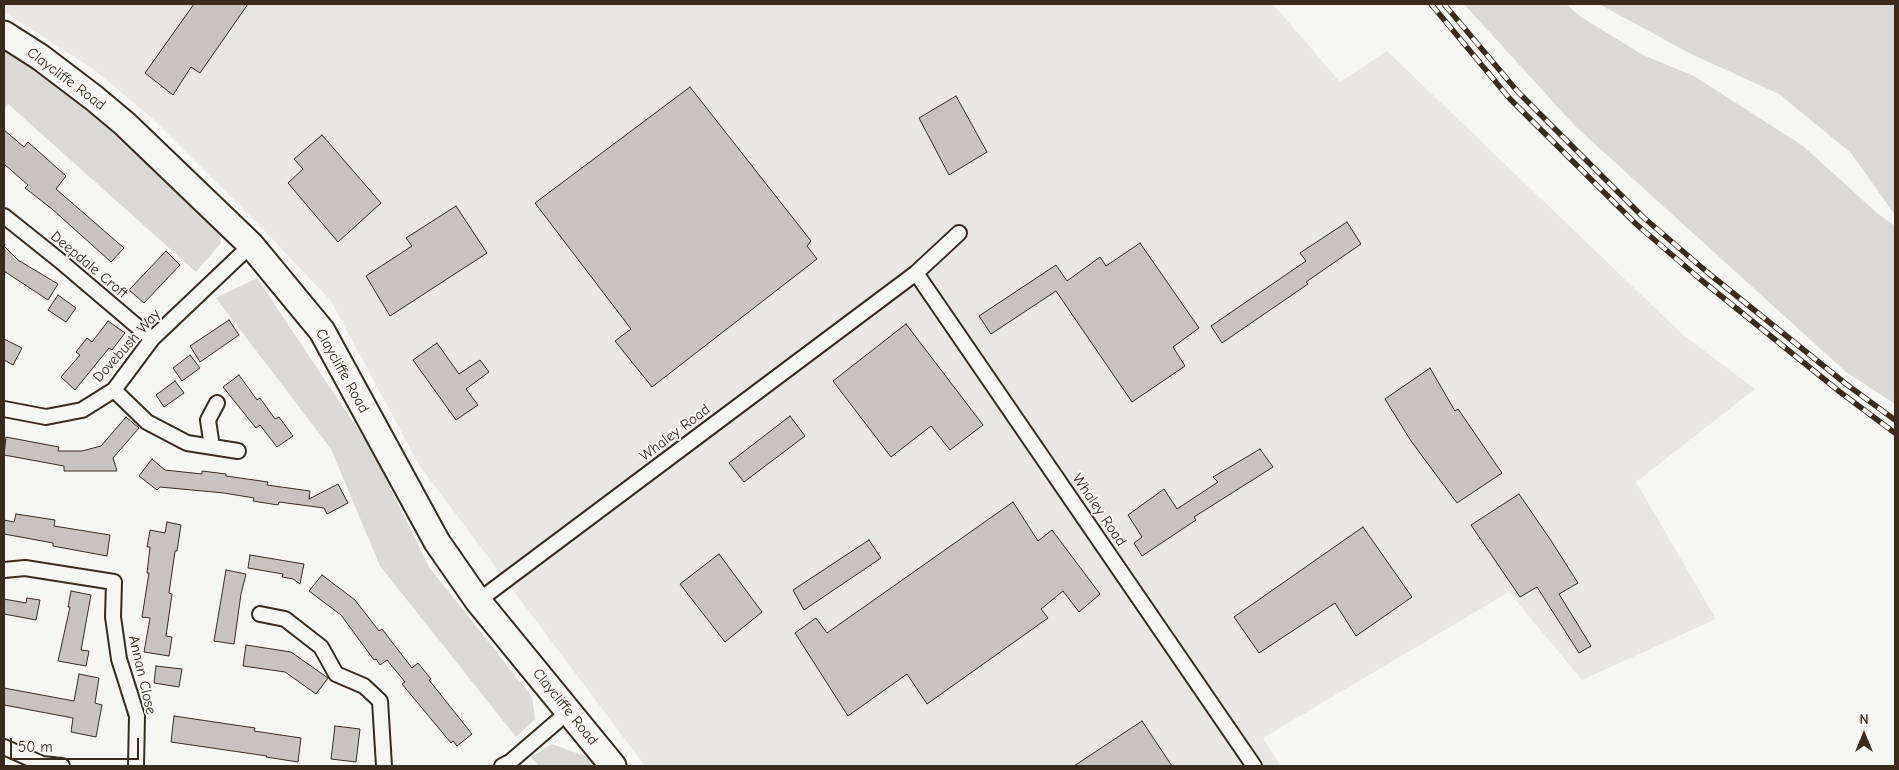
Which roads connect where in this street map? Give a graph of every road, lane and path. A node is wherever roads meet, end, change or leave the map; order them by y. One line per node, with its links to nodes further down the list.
1 (4, 34): 4 (highway, Claycliffe Road)
2 (4, 216): 6 (street, Deepdale Croft)
3 (959, 233): 5 (street, Whaley Road)
4 (251, 244): 6 (street, Dovebush Way); 13 (highway, Claycliffe Road)
5 (916, 273): 13 (street, Whaley Road); 22 (street, Whaley Road)
6 (152, 339): 7 (street, Dovebush Way)
7 (114, 390): 9 (street, Dovebush Way); 10 (street)
8 (217, 403): 10 (street)
9 (4, 409)
10 (212, 447): 11 (street)
11 (238, 451)
12 (4, 570): 18 (street, Annan Close)
13 (478, 601): 15 (highway, Claycliffe Road)
14 (260, 614): 19 (street)
15 (568, 712): 20 (street); 21 (highway, Claycliffe Road)
16 (4, 747): 17 (street)
17 (62, 766)
18 (136, 766)
19 (384, 766)
20 (502, 766)
21 (613, 766)
22 (1254, 766)

